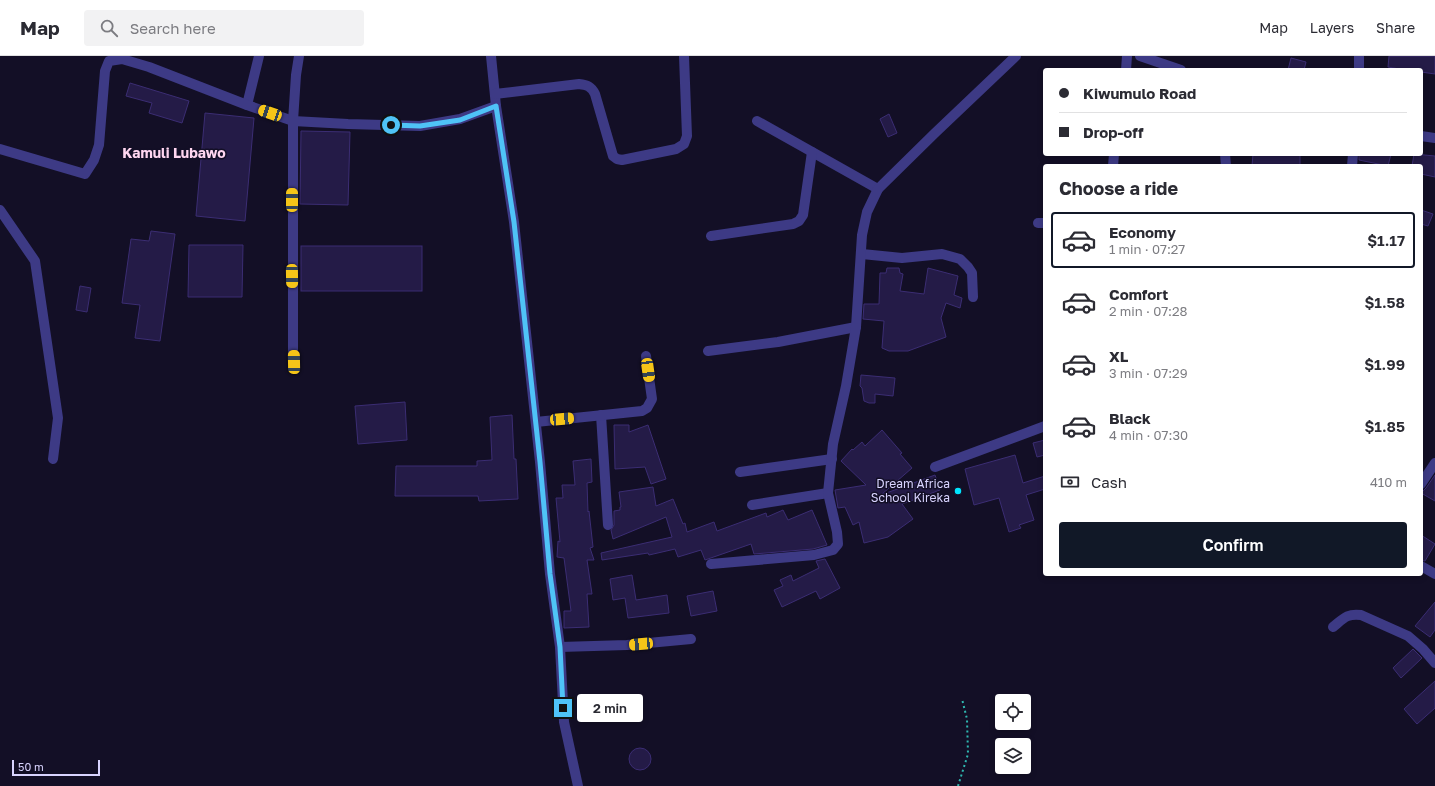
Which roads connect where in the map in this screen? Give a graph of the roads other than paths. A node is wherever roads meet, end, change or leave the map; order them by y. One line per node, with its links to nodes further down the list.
1 (259, 56): 13 (street)
2 (299, 56): 15 (street)
3 (491, 56): 12 (street)
4 (684, 56): 12 (street)
5 (1016, 56): 21 (street)
6 (1128, 56): 9 (street)
7 (1140, 56): 10 (street)
8 (1359, 56): 11 (street)
9 (1126, 68)
10 (1175, 68)
11 (1359, 68)
12 (495, 94): 14 (street)
13 (247, 105): 15 (street); 19 (street)
14 (496, 106): 15 (street); 31 (street)
15 (293, 121): 29 (street)
16 (757, 121): 20 (street)
17 (1423, 136): 18 (street)
18 (1435, 138)
19 (0, 149)
20 (812, 152): 21 (street); 23 (street)
21 (878, 189): 24 (street)
22 (0, 210): 33 (street)
23 (711, 236)
24 (862, 254): 25 (street); 26 (street)
25 (973, 297)
26 (856, 327): 27 (street); 34 (street)
27 (708, 351)
28 (646, 356): 30 (street)
29 (294, 362)
30 (601, 415): 31 (street); 41 (street)
31 (536, 422): 47 (street)
32 (1043, 427): 36 (street)
33 (53, 459)
34 (832, 459): 37 (street); 39 (street)
35 (1435, 463): 38 (street)
36 (935, 467)
37 (740, 472)
38 (1423, 481)
39 (828, 493): 40 (street); 42 (street)
40 (752, 505)
41 (608, 525)
42 (711, 564)
43 (1423, 567): 44 (street)
44 (1435, 574)
45 (1333, 627): 48 (street)
46 (691, 639): 47 (street)
47 (560, 647): 49 (street)
48 (1435, 663)
49 (578, 786)

